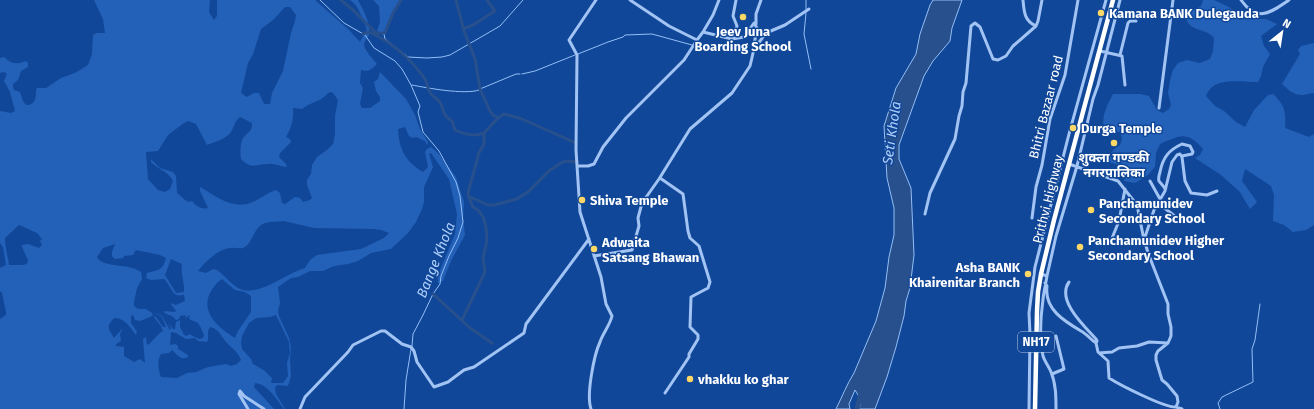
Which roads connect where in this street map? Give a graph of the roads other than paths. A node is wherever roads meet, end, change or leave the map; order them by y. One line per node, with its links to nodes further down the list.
1 (596, 0): 30 (street)
2 (630, 0): 21 (street)
3 (719, 0): 19 (street)
4 (736, 0): 20 (street)
5 (760, 0): 17 (street)
6 (1023, 0): 18 (street)
7 (1042, 0): 18 (street)
8 (1078, 0): 40 (street, Bhitri Bazaar road)
9 (1106, 0): 42 (street)
10 (1113, 0): 23 (highway, Prithvi Highway / NH17)
11 (1120, 0): 24 (street)
12 (1173, 0): 27 (street)
13 (1241, 0): 14 (street)
14 (1289, 0)
15 (809, 10): 22 (street)
16 (1136, 21): 25 (street)
17 (756, 24): 20 (street); 22 (street)
18 (1036, 26): 39 (street)
19 (703, 32): 20 (street); 21 (street)
20 (732, 39)
21 (698, 40): 30 (street)
22 (757, 45): 32 (street)
23 (1100, 51): 24 (street); 29 (highway, Prithvi Highway / NH17)
24 (1106, 52): 25 (street); 31 (street)
25 (1120, 55): 26 (street)
26 (1125, 85)
27 (1159, 108)
28 (1182, 156): 35 (street); 35 (street); 36 (street)
29 (1068, 164): 31 (street); 43 (highway, Prithvi Highway / NH17)
30 (578, 166): 44 (street)
31 (1076, 166): 34 (street); 49 (street)
32 (660, 178): 47 (street); 57 (street)
33 (1150, 181): 37 (street)
34 (1125, 189): 45 (street); 46 (street)
35 (1165, 189): 37 (street)
36 (1217, 191)
37 (1160, 199): 38 (street)
38 (1158, 203): 41 (street); 45 (street)
39 (925, 214)
40 (1032, 218)
41 (1188, 222)
42 (1044, 231): 43 (street); 63 (street)
43 (1051, 233): 48 (highway, Prithvi Highway / NH17)
44 (589, 239): 47 (street); 61 (street)
45 (1144, 240): 54 (street)
46 (1110, 243)
47 (594, 256): 62 (street)
48 (1041, 274): 49 (street); 64 (highway, Prithvi Highway / NH17)
49 (1047, 276): 51 (street)
50 (1069, 282): 53 (street)
51 (1045, 283): 53 (street); 56 (street)
52 (1056, 336): 56 (street)
53 (1096, 343): 55 (street)
54 (1168, 343): 55 (street); 58 (street)
55 (1099, 354): 58 (street)
56 (1052, 374): 65 (street)
57 (665, 392)
58 (1176, 407): 66 (street)
59 (248, 409): 60 (street)
60 (264, 409)
61 (300, 409)
62 (591, 409)
63 (1029, 409)
64 (1035, 409)
65 (1056, 409)
66 (1182, 409)

